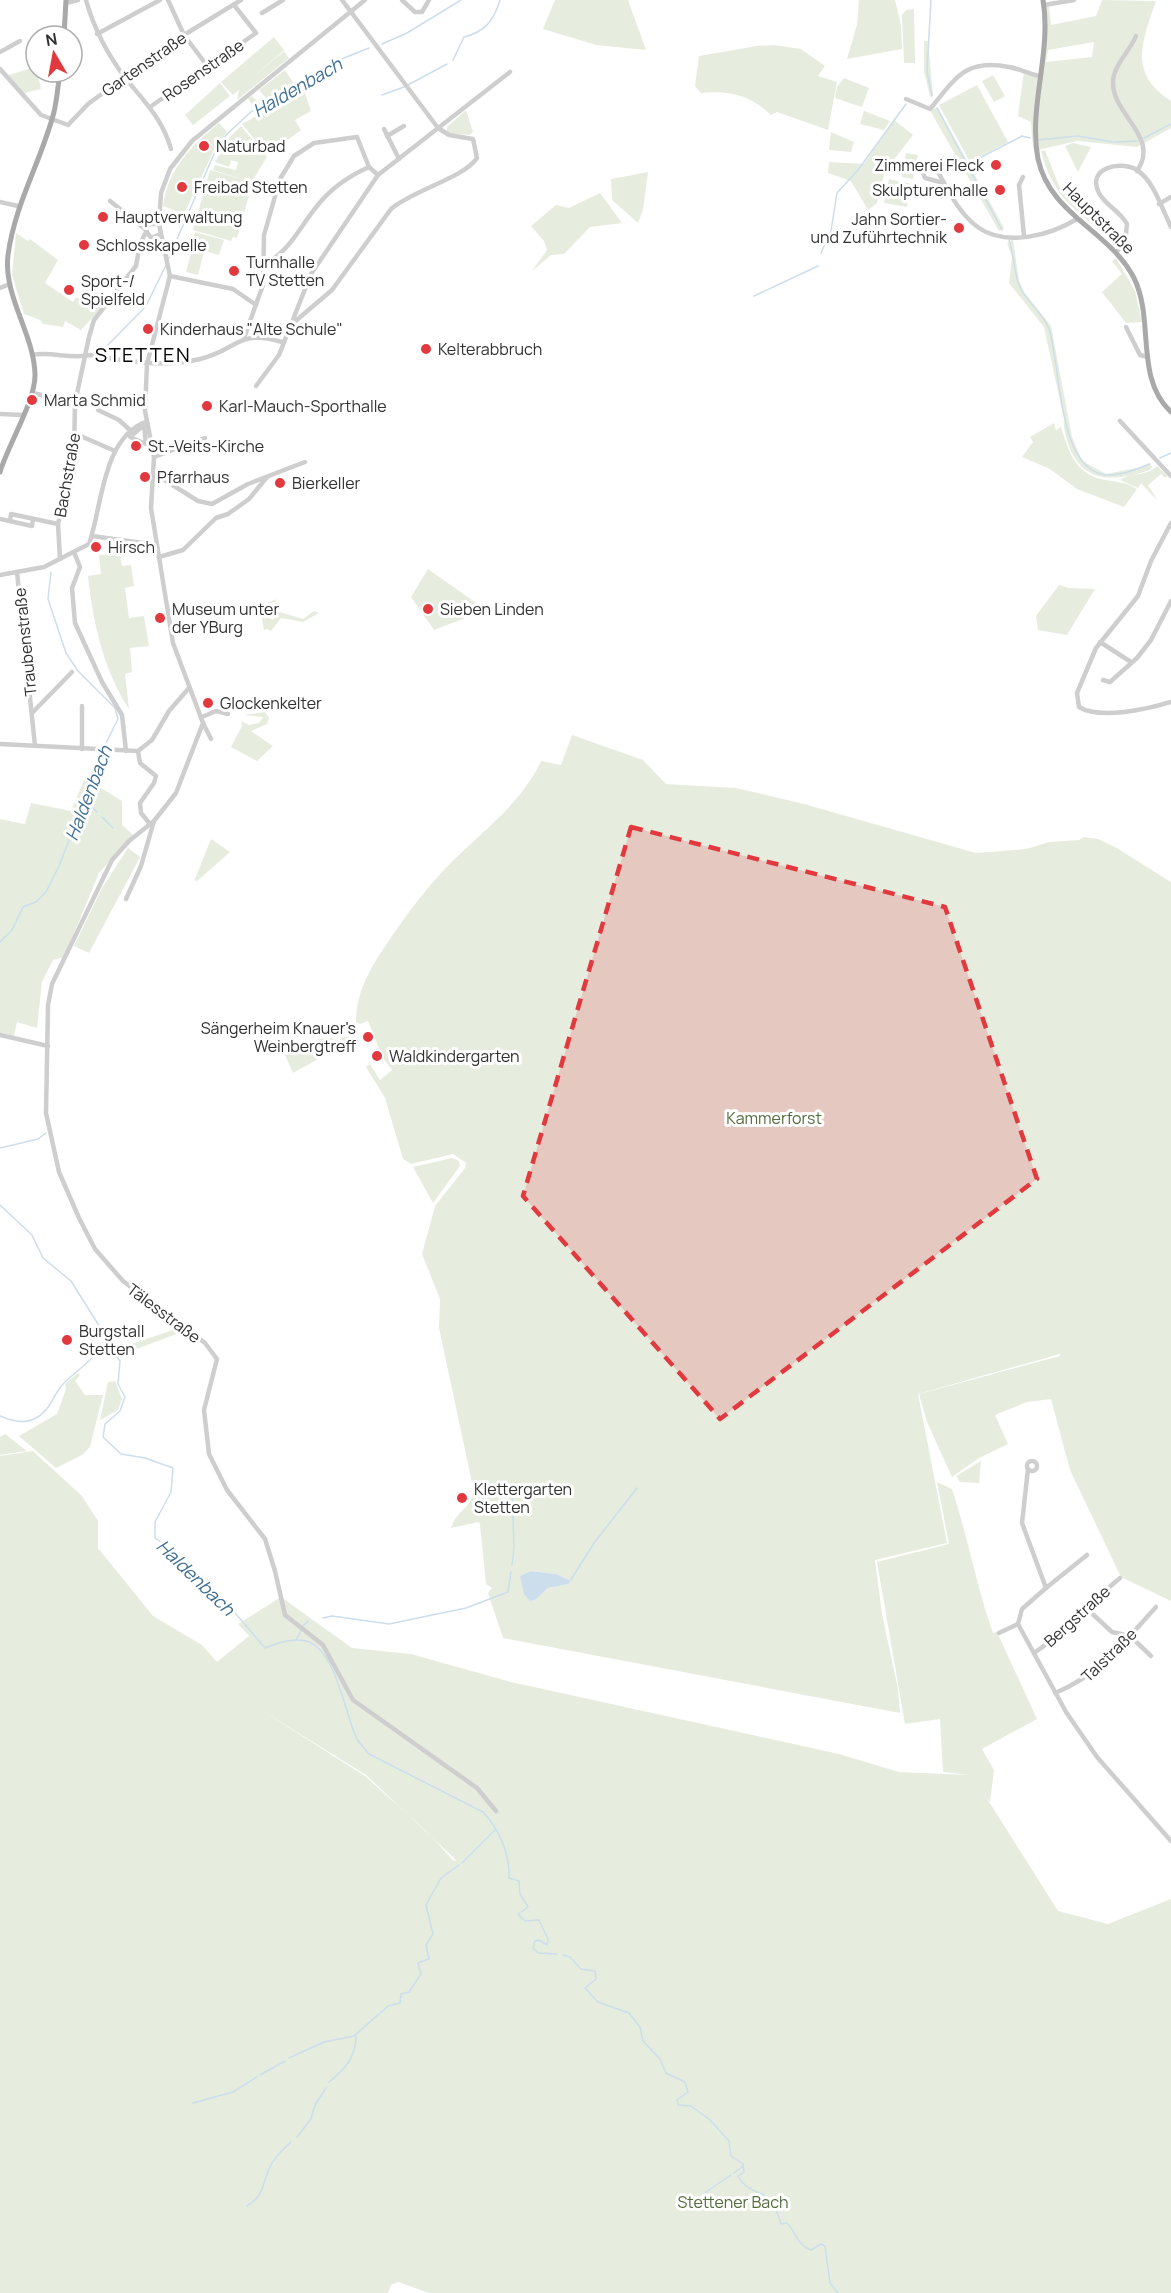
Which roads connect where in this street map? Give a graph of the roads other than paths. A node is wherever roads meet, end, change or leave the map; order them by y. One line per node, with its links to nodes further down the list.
1 (78, 0): 12 (street)
2 (86, 0): 18 (street)
3 (160, 0): 18 (street)
4 (168, 0): 19 (street)
5 (241, 0): 14 (street, Gartenstraße)
6 (283, 0): 16 (street)
7 (342, 0): 15 (street)
8 (364, 0): 15 (street)
9 (402, 0): 10 (street)
10 (429, 0)
11 (1074, 0): 13 (street)
12 (66, 2): 17 (main road)
13 (1043, 2): 26 (main road, Hauptstraße)
14 (234, 5): 19 (street, Gartenstraße); 23 (street, Rosenstraße)
15 (350, 12): 33 (street); 49 (street)
16 (262, 13)
17 (65, 24)
18 (97, 34): 27 (street)
19 (184, 34): 23 (street); 27 (street, Gartenstraße)
20 (1136, 36): 39 (street)
21 (20, 41): 22 (street)
22 (0, 52)
23 (208, 67): 30 (street, Rosenstraße)
24 (0, 69): 31 (street)
25 (510, 72): 33 (street)
26 (1040, 76): 29 (street); 48 (main road, Hauptstraße)
27 (125, 77): 30 (street); 31 (street, Gartenstraße)
28 (58, 84): 31 (main road)
29 (906, 99)
30 (150, 107): 36 (street)
31 (51, 121): 47 (main road)
32 (404, 126): 35 (street)
33 (438, 128): 37 (street); 60 (street)
34 (384, 129): 35 (street)
35 (387, 136): 37 (street)
36 (171, 149)
37 (399, 159): 40 (street)
38 (369, 167): 40 (street); 55 (street); 55 (street)
39 (1137, 171): 46 (street); 54 (street)
40 (378, 175): 60 (street)
41 (1023, 177): 53 (street)
42 (944, 183): 42 (street); 53 (street)
43 (1171, 197): 46 (street)
44 (110, 201): 51 (street)
45 (0, 202): 47 (street)
46 (1160, 204): 50 (street)
47 (18, 206): 57 (main road)
48 (1077, 219): 53 (street); 54 (main road, Hauptstraße)
49 (159, 225): 51 (street); 52 (street)
50 (1171, 226)
51 (146, 231): 52 (street); 65 (street, Bachstraße)
52 (161, 234): 56 (street)
53 (1024, 236)
54 (1117, 251): 66 (main road, Hauptstraße)
55 (264, 265): 59 (street)
56 (170, 276): 59 (street); 67 (street)
57 (10, 284): 58 (street); 64 (main road)
58 (0, 288)
59 (256, 305): 62 (street)
60 (292, 324): 63 (street)
61 (1126, 327): 66 (street)
62 (244, 338): 63 (street); 67 (street)
63 (282, 342): 68 (street)
64 (32, 355): 65 (street); 69 (main road)
65 (86, 356): 67 (street); 70 (street, Bachstraße)
66 (1148, 357): 72 (main road, Hauptstraße)
67 (147, 364): 76 (street)
68 (256, 386)
69 (33, 393): 70 (street); 74 (main road)
70 (75, 403): 78 (street, Bachstraße)
71 (98, 410): 77 (street)
72 (1171, 412)
73 (0, 414): 74 (street)
74 (22, 415): 83 (main road)
75 (1120, 421): 86 (street)
76 (145, 422): 77 (street); 81 (street)
77 (131, 430): 80 (street)
78 (76, 434): 80 (street); 89 (street, Bachstraße)
79 (205, 438): 81 (street)
80 (116, 452): 90 (street)
81 (154, 457): 84 (street)
82 (305, 462): 85 (street)
83 (0, 472)
84 (154, 474): 85 (street); 91 (street)
85 (268, 476): 93 (street)
86 (1171, 476)
87 (0, 519): 89 (street)
88 (1171, 523): 98 (street)
89 (58, 524): 94 (street, Bachstraße)
90 (92, 536): 91 (street); 92 (street)
91 (157, 545): 93 (street)
92 (74, 552): 94 (street); 113 (street)
93 (159, 557): 102 (street)
94 (60, 559): 95 (street)
95 (17, 572): 96 (street); 105 (street, Traubenstraße)
96 (0, 575)
97 (1171, 602): 99 (street)
98 (1100, 642): 99 (street); 103 (street)
99 (1131, 662): 101 (street)
100 (72, 672): 105 (street, Traubenstraße)
101 (1103, 680)
102 (189, 688): 107 (street); 112 (street)
103 (1171, 702)
104 (82, 706): 111 (street)
105 (33, 712): 110 (street, Traubenstraße)
106 (228, 714): 107 (street)
107 (202, 720): 108 (street); 114 (street)
108 (211, 739)
109 (0, 744): 110 (street)
110 (35, 746): 111 (street)
111 (82, 749): 113 (street)
112 (138, 751): 113 (street); 114 (street)
113 (126, 752)
114 (152, 823): 115 (street); 117 (street, Tälesstraße)
115 (126, 900)
116 (0, 1035): 117 (street)
117 (48, 1046): 130 (street, Tälesstraße)
118 (1028, 1469): 121 (street)
119 (1087, 1555): 121 (street)
120 (1120, 1578): 122 (street, Bergstraße)
121 (1046, 1588): 124 (street)
122 (1085, 1607): 126 (street); 127 (street, Bergstraße)
123 (1155, 1607): 126 (street, Talstraße)
124 (1018, 1624): 125 (street); 127 (street)
125 (999, 1633)
126 (1130, 1636): 128 (street); 129 (street, Talstraße)
127 (1034, 1653): 129 (street)
128 (1151, 1656)
129 (1055, 1693): 131 (street)
130 (496, 1811)
131 (1171, 1841)

